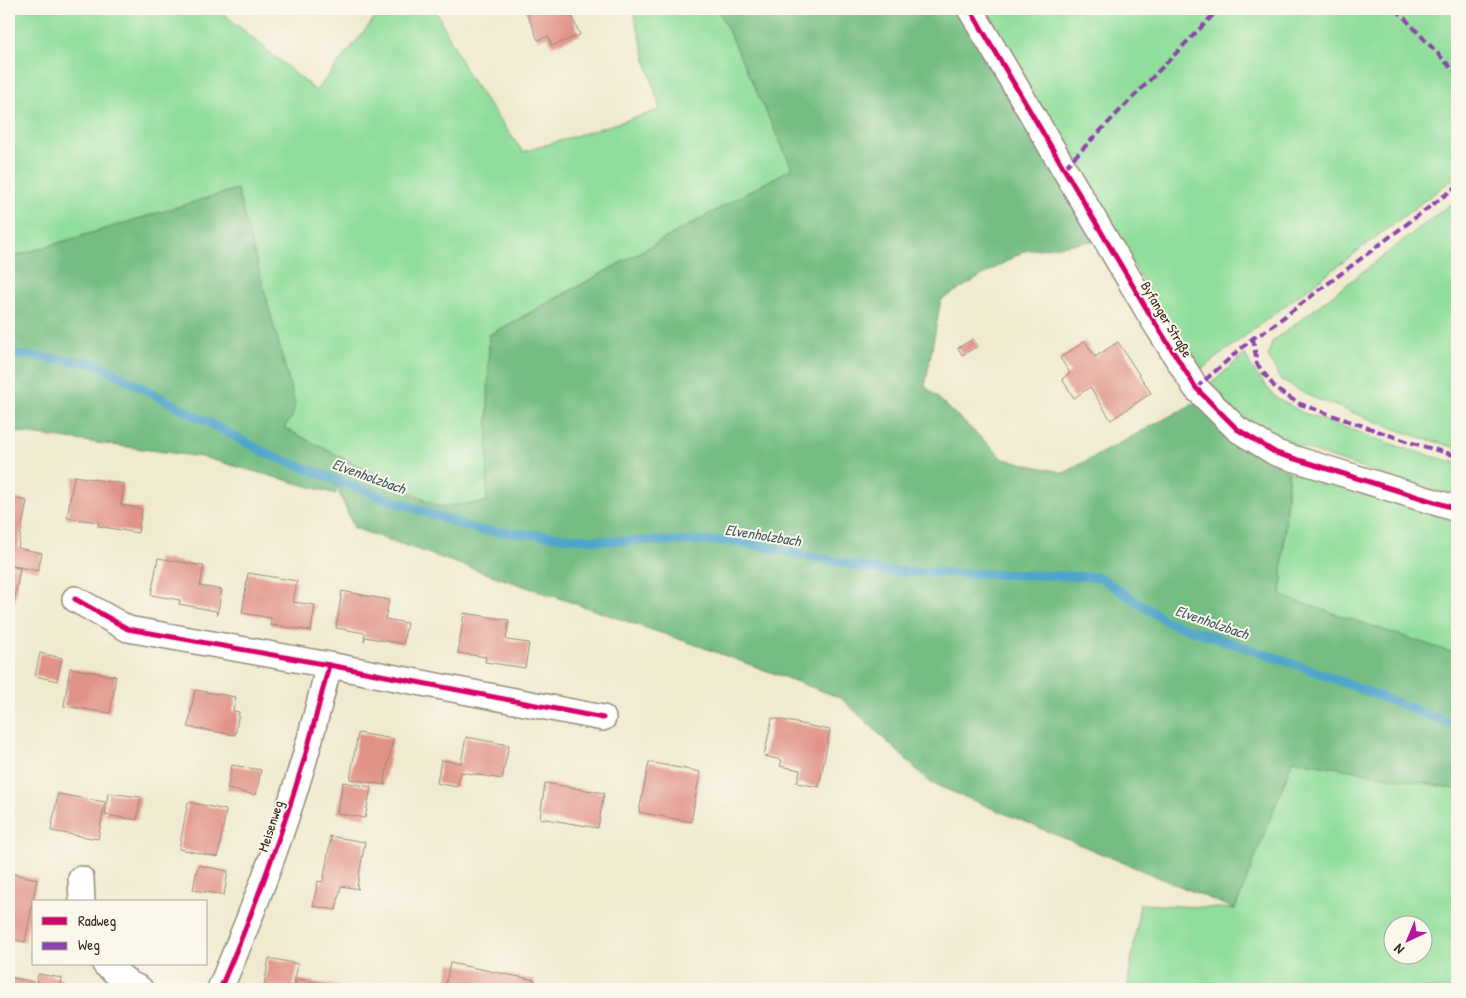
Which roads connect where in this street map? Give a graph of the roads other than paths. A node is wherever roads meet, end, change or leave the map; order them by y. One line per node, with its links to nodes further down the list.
1 (970, 9): 2 (street, Byfanger Straße)
2 (1457, 509)
3 (75, 599): 4 (street)
4 (329, 665): 5 (street); 8 (street, Meisenweg)
5 (603, 718)
6 (108, 966): 7 (street)
7 (140, 989)
8 (220, 989)

